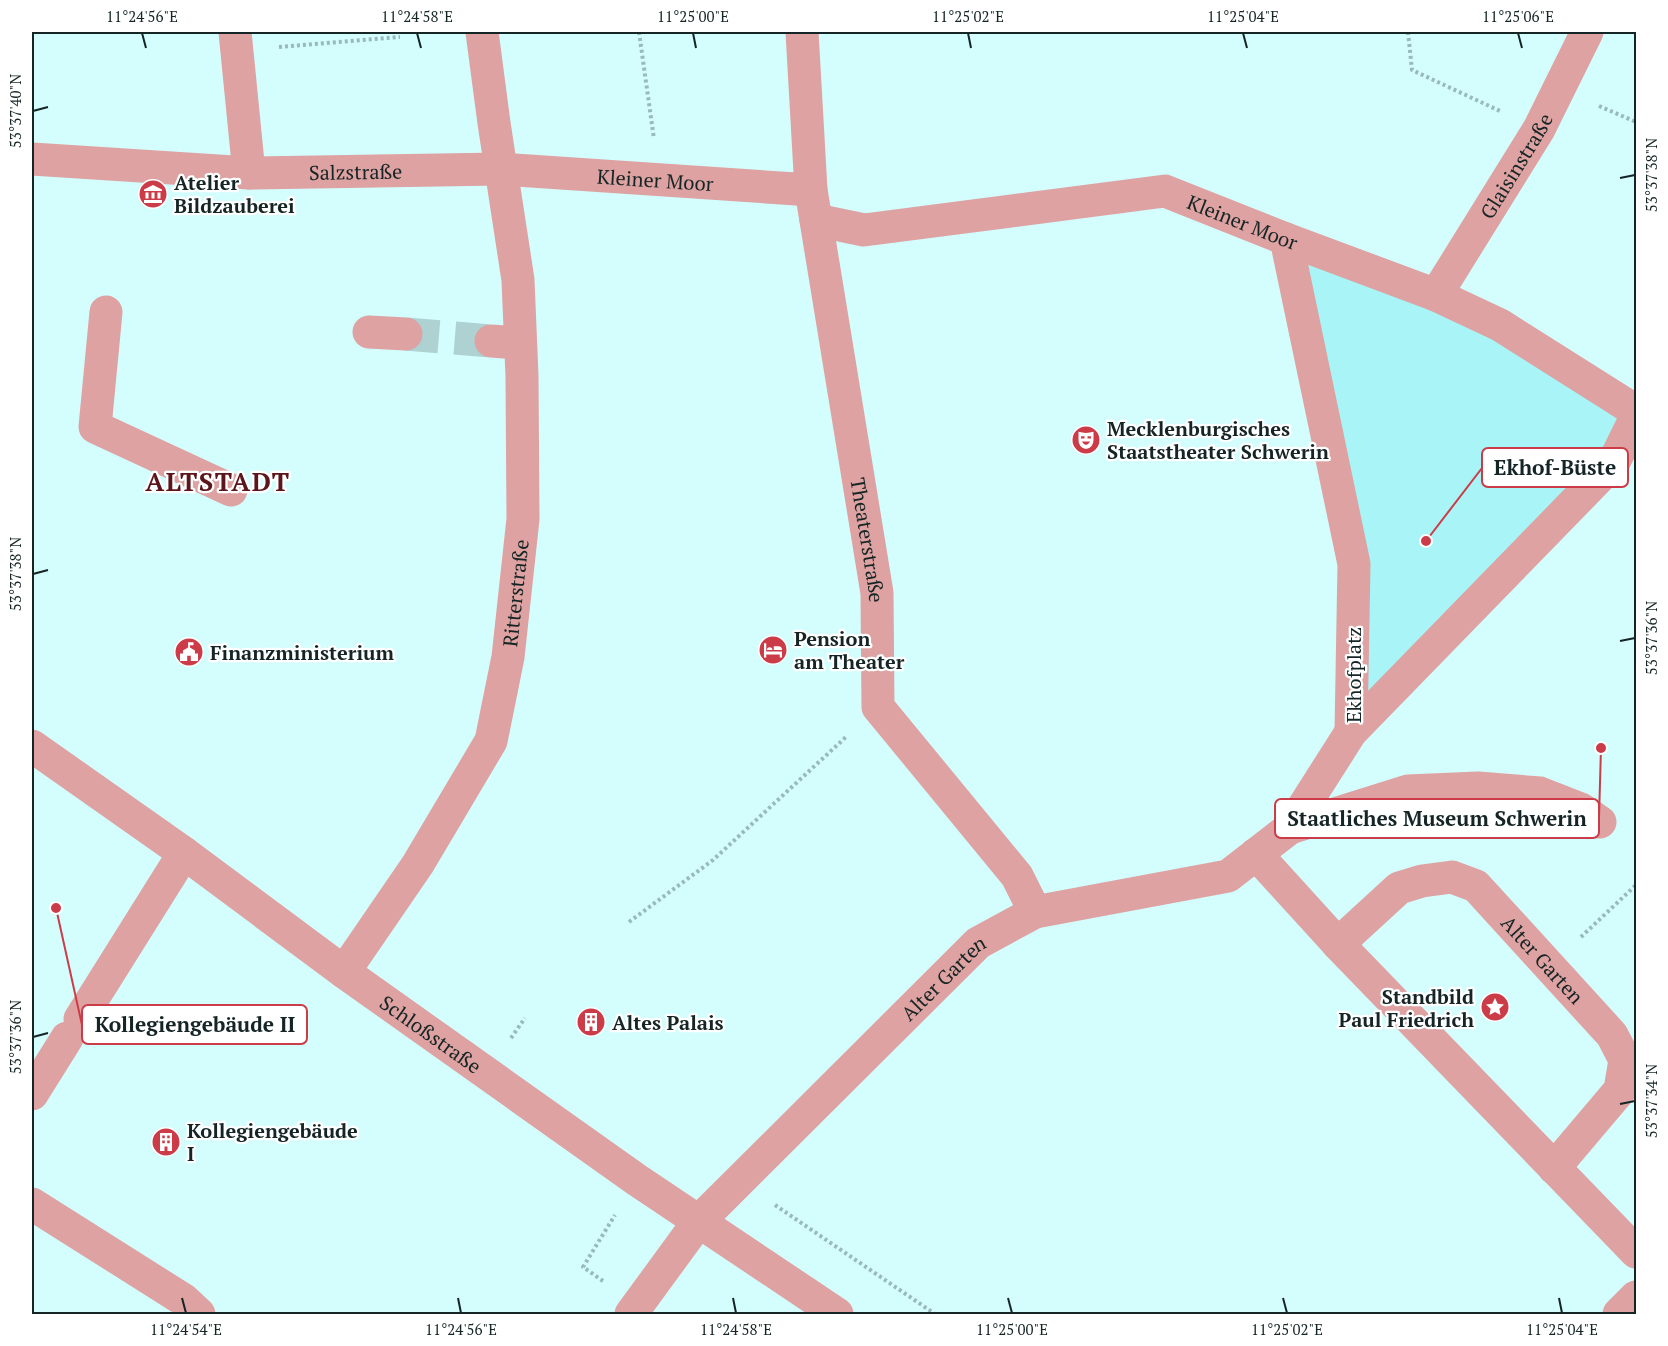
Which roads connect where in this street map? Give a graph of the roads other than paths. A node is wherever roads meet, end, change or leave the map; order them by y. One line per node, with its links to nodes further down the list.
1 (482, 32): 6 (street, Ritterstraße)
2 (802, 32): 8 (street, Theaterstraße)
3 (1587, 32): 10 (street, Glaisinstraße)
4 (236, 41): 7 (street)
5 (32, 159): 7 (street, Salzstraße)
6 (500, 169): 7 (street, Salzstraße); 8 (street, Kleiner Moor); 25 (street, Ritterstraße)
7 (249, 173)
8 (813, 205): 9 (street, Kleiner Moor); 23 (street, Theaterstraße)
9 (1286, 239): 10 (street, Kleiner Moor); 17 (street, Ekhofplatz)
10 (1436, 295): 14 (street, Kleiner Moor)
11 (106, 312): 16 (street)
12 (369, 332): 13 (street)
13 (406, 334)
14 (1636, 411)
15 (1636, 417): 17 (street, Ekhofplatz)
16 (231, 490)
17 (1351, 732): 20 (street, Alter Garten)
18 (32, 746): 21 (street, Schloßstraße)
19 (1600, 822): 20 (street)
20 (1290, 828): 22 (street, Alter Garten)
21 (184, 853): 25 (street, Schloßstraße); 26 (street)
22 (1256, 854): 23 (street, Alter Garten); 24 (street)
23 (1035, 912): 29 (street, Alter Garten)
24 (1338, 944): 27 (street); 27 (street, Alter Garten)
25 (344, 972): 29 (street, Schloßstraße)
26 (32, 1094)
27 (1554, 1168): 30 (street)
28 (32, 1204): 33 (street)
29 (699, 1221): 32 (street, Alter Garten); 34 (street, Schloßstraße)
30 (1636, 1252)
31 (1636, 1297): 35 (street)
32 (636, 1310)
33 (200, 1314)
34 (837, 1314)
35 (1619, 1314)

